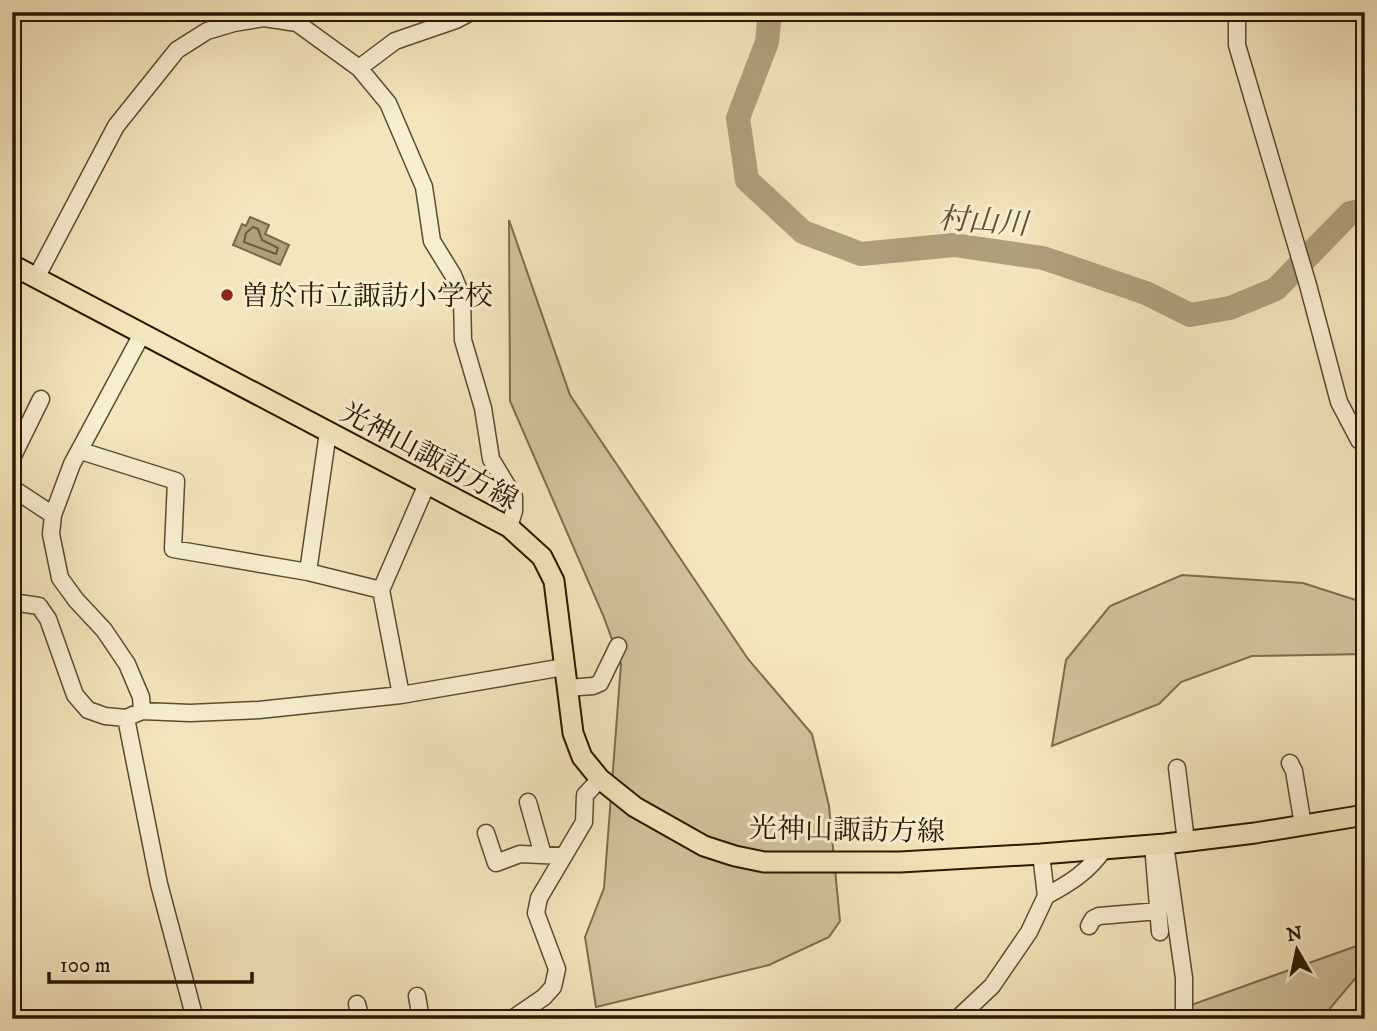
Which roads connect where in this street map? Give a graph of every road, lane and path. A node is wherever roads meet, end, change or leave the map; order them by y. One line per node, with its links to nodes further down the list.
1 (471, 12): 3 (street)
2 (1237, 12): 9 (street)
3 (359, 68): 5 (street); 15 (street)
4 (12, 265): 5 (main road, 光神山諏訪方線)
5 (36, 278): 6 (main road, 光神山諏訪方線)
6 (142, 334): 8 (main road, 光神山諏訪方線); 10 (street)
7 (41, 399): 11 (street)
8 (328, 432): 12 (main road, 光神山諏訪方線); 16 (street)
9 (1365, 444)
10 (81, 451): 14 (street); 16 (street)
11 (12, 458)
12 (427, 484): 15 (main road, 光神山諏訪方線); 17 (street)
13 (12, 488): 14 (street)
14 (53, 514): 23 (street)
15 (509, 527): 20 (main road, 光神山諏訪方線)
16 (308, 572): 17 (street)
17 (382, 590): 22 (street)
18 (12, 602): 24 (street)
19 (618, 646): 21 (street)
20 (564, 667): 21 (main road, 光神山諏訪方線); 22 (street)
21 (567, 688): 27 (main road, 光神山諏訪方線)
22 (401, 695): 23 (street)
23 (142, 711): 24 (street)
24 (126, 718): 43 (street)
25 (1290, 763): 30 (street)
26 (1177, 768): 32 (street)
27 (600, 779): 35 (main road, 光神山諏訪方線); 37 (street)
28 (528, 802): 36 (street)
29 (1365, 815): 30 (main road, 光神山諏訪方線)
30 (1303, 825): 32 (main road, 光神山諏訪方線)
31 (486, 833): 36 (street)
32 (1186, 841): 33 (main road, 光神山諏訪方線)
33 (1159, 844): 34 (main road, 光神山諏訪方線); 39 (street); 47 (street)
34 (1104, 849): 35 (main road, 光神山諏訪方線); 38 (street)
35 (1041, 854): 38 (street)
36 (543, 855): 37 (street)
37 (564, 856): 45 (street)
38 (1046, 896): 46 (street)
39 (1159, 911): 40 (street); 41 (street)
40 (1089, 926)
41 (1160, 932)
42 (417, 996): 44 (street)
43 (195, 1019)
44 (421, 1019)
45 (512, 1019)
46 (957, 1019)
47 (1184, 1019)

